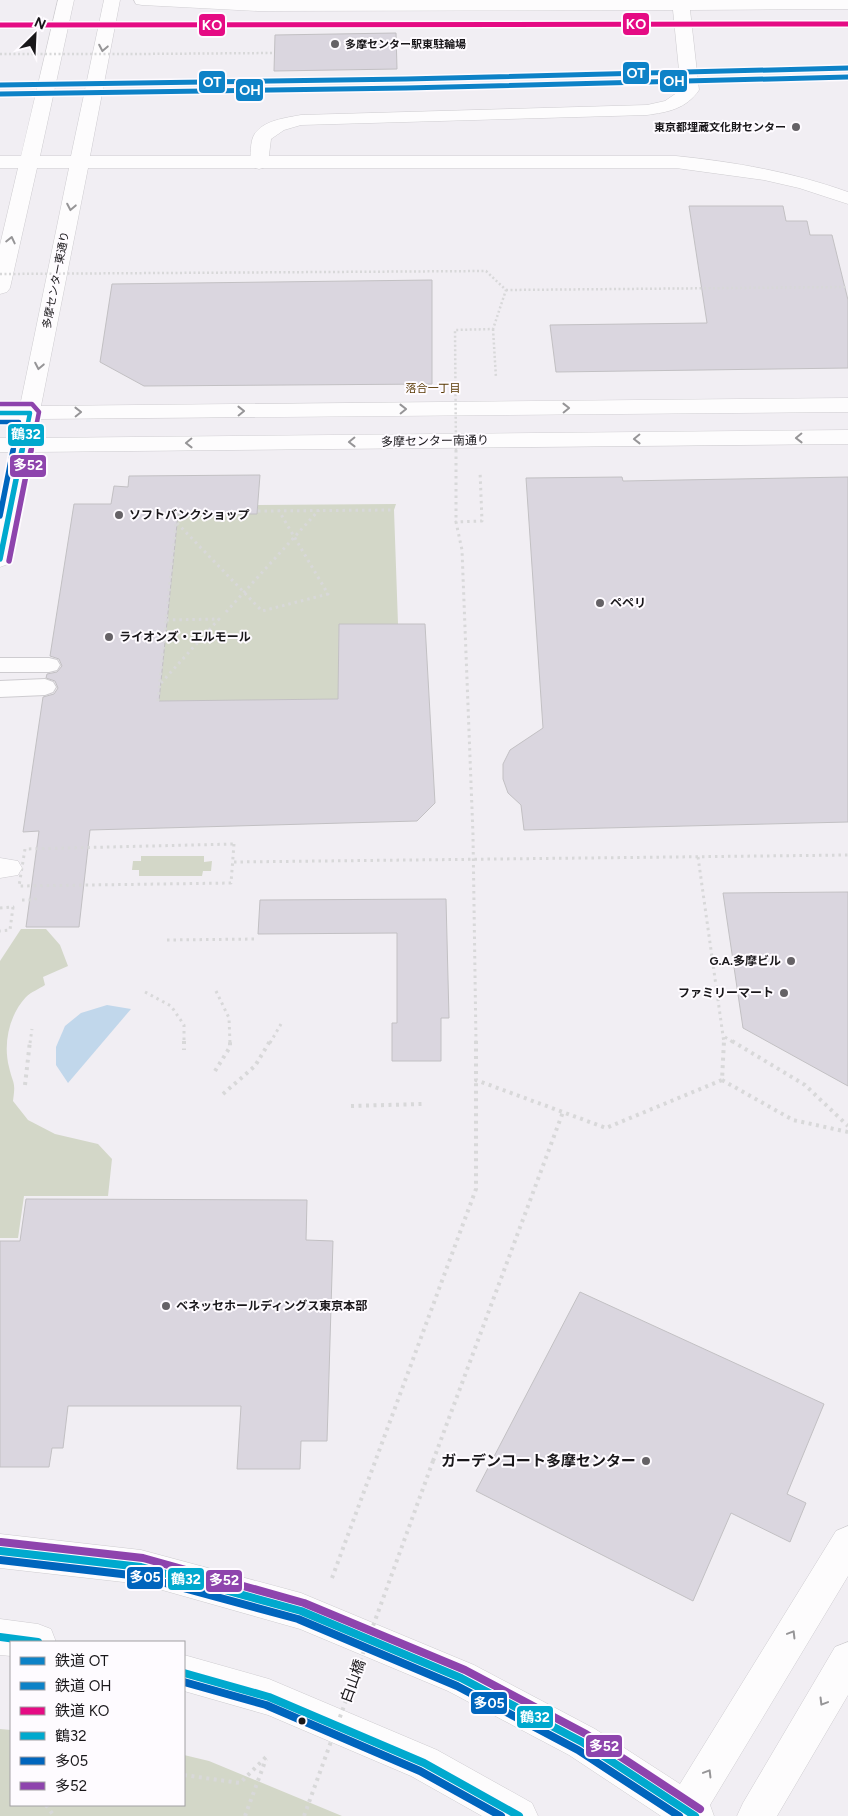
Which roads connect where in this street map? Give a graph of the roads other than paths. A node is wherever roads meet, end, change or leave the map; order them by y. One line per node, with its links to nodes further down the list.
1 (66, 0): 7 (street)
2 (112, 0): 8 (street, 多摩センター東通り, one-way to 8)
3 (142, 0): 4 (street)
4 (681, 2): 5 (street); 9 (street)
5 (848, 4)
6 (0, 162): 7 (street)
7 (29, 162): 8 (street); 11 (street, one-way to 7)
8 (80, 162): 9 (street); 14 (street, 多摩センター東通り, one-way to 14)
9 (259, 163): 10 (street)
10 (848, 198)
11 (0, 288)
12 (848, 405): 14 (street, one-way to 12)
13 (0, 413): 14 (street)
14 (30, 413): 17 (street, 多摩センター東通り)
15 (848, 437): 17 (street, 多摩センター南通り, one-way to 17)
16 (0, 445): 17 (street, 多摩センター南通り)
17 (23, 445): 18 (street, 多摩センター東通り)
18 (0, 559)
19 (0, 665): 20 (lane)
20 (49, 665)
21 (45, 687): 22 (lane)
22 (0, 689)
23 (848, 1543): 29 (street, one-way to 23)
24 (0, 1551): 29 (street)
25 (0, 1637): 26 (street)
26 (30, 1641)
27 (848, 1660): 31 (street, one-way to 31)
28 (185, 1673): 30 (street)
29 (689, 1814)
30 (519, 1816)
31 (756, 1816)

